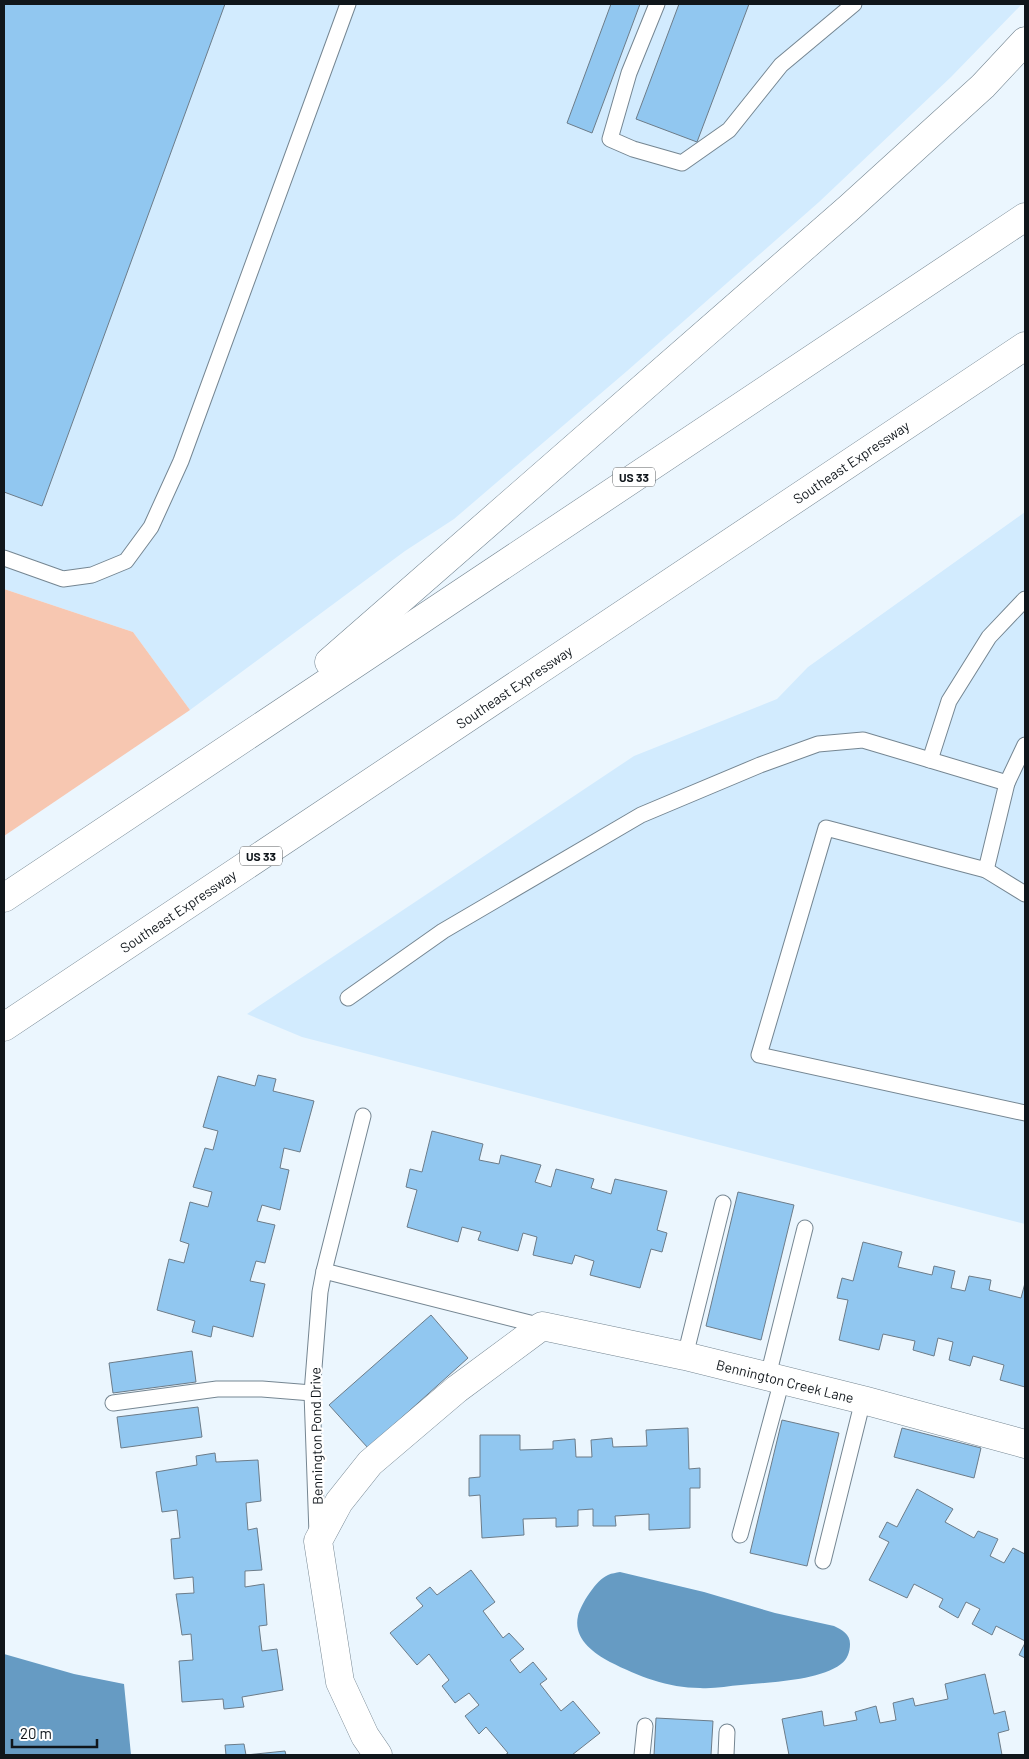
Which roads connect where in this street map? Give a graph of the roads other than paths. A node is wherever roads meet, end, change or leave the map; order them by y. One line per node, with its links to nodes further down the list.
1 (348, 4): 9 (lane)
2 (657, 4): 3 (lane)
3 (854, 4)
4 (1025, 41): 11 (main road)
5 (1025, 217): 11 (main road, US 33)
6 (1025, 346): 8 (main road, Southeast Expressway / US 33)
7 (1025, 352): 8 (main road)
8 (990, 369): 19 (main road, Southeast Expressway / US 33)
9 (4, 558)
10 (1025, 599): 13 (lane)
11 (243, 737): 17 (main road, US 33)
12 (1025, 745): 14 (lane)
13 (930, 760): 14 (lane); 18 (lane)
14 (1007, 782): 15 (lane)
15 (986, 870): 16 (lane); 20 (lane)
16 (1025, 894)
17 (4, 898)
18 (348, 998)
19 (4, 1028)
20 (1025, 1113)
21 (363, 1116): 24 (lane, Bennington Pond Drive)
22 (723, 1203): 26 (lane)
23 (805, 1228): 27 (lane)
24 (324, 1271): 25 (lane, Bennington Creek Lane); 28 (lane, Bennington Pond Drive)
25 (542, 1326): 26 (main road, Bennington Creek Lane); 33 (main road, Bennington Pond Drive)
26 (685, 1356): 27 (main road, Bennington Creek Lane)
27 (775, 1378): 29 (main road, Bennington Creek Lane); 32 (lane)
28 (312, 1393): 30 (lane); 33 (lane, Bennington Pond Drive)
29 (863, 1400): 31 (main road, Bennington Creek Lane); 34 (lane)
30 (113, 1404)
31 (1025, 1444)
32 (740, 1535)
33 (318, 1541): 37 (main road, Bennington Pond Drive)
34 (823, 1561)
35 (645, 1726): 38 (lane)
36 (727, 1732): 39 (lane)
37 (378, 1755)
38 (642, 1755)
39 (726, 1755)

